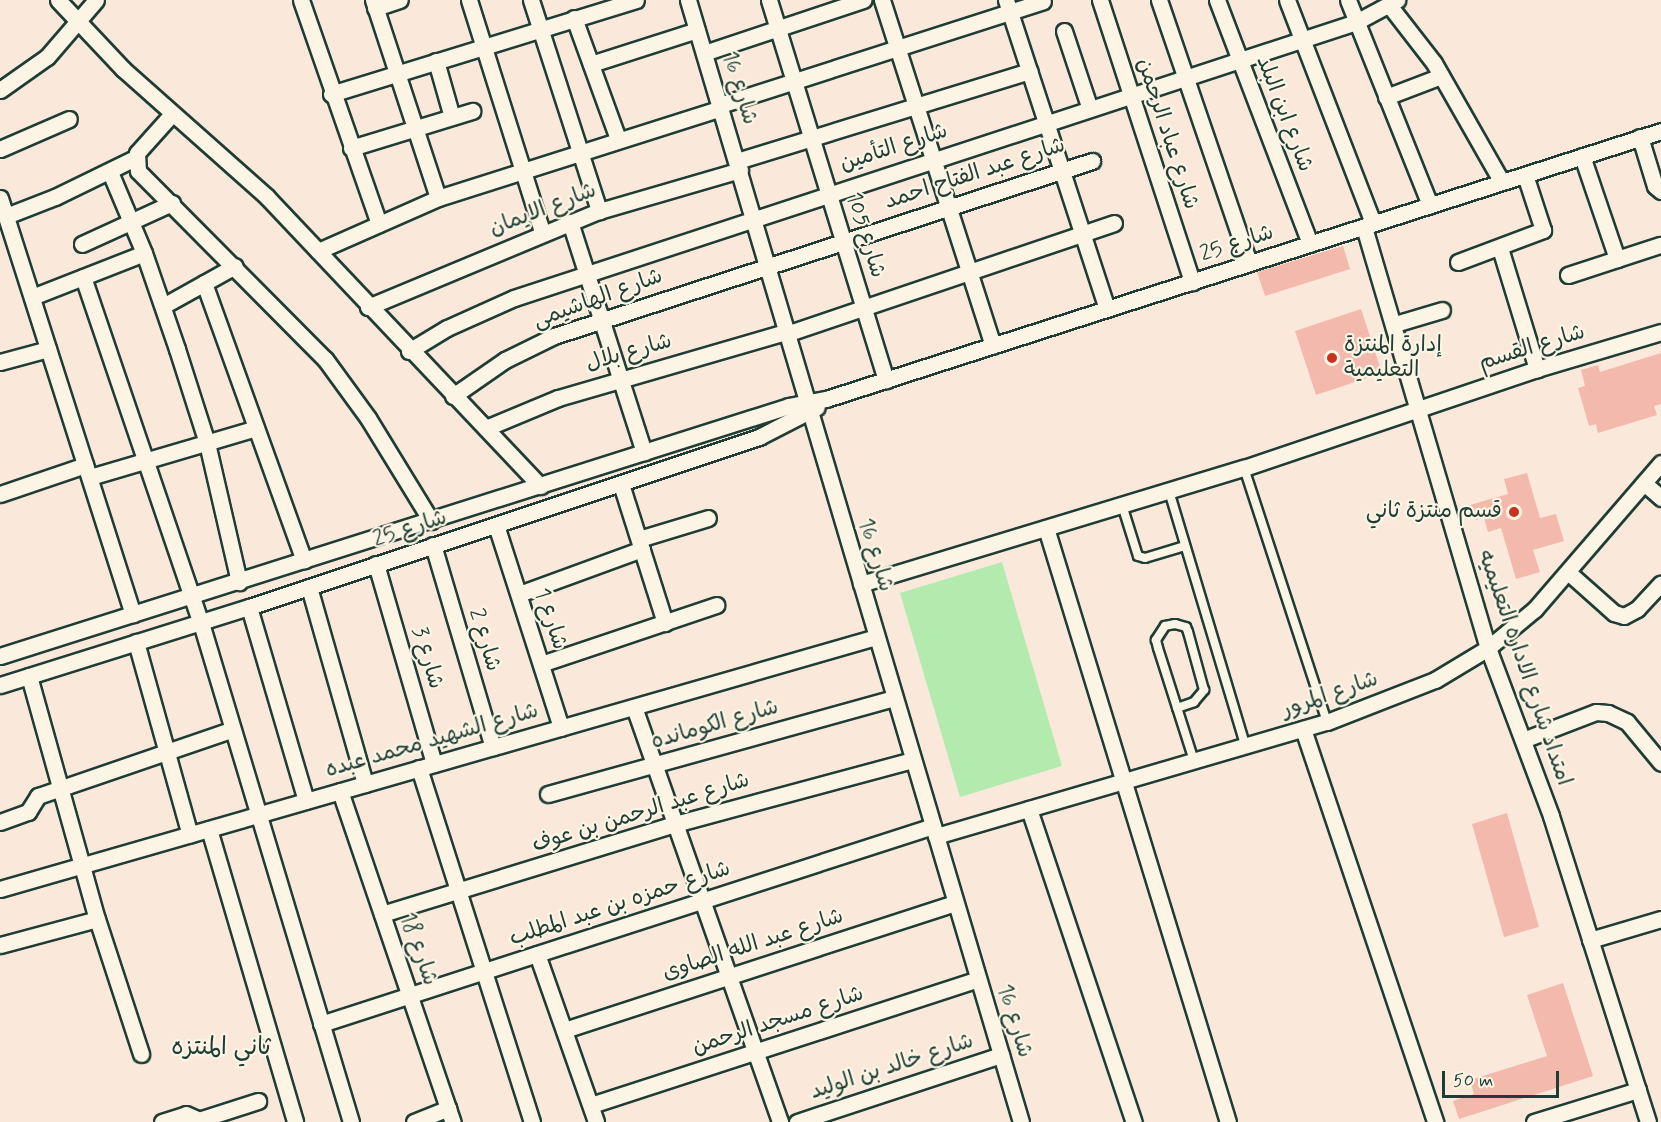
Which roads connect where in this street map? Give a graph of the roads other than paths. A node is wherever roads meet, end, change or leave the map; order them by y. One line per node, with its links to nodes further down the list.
1 (58, 0): 23 (street)
2 (96, 0): 23 (street)
3 (301, 0): 41 (street)
4 (400, 0): 19 (street)
5 (469, 0): 29 (street)
6 (531, 0): 25 (street)
7 (636, 0): 21 (street)
8 (688, 0): 26 (street, شارع 16)
9 (769, 0): 24 (street, شارع 105)
10 (863, 0): 24 (street)
11 (882, 0): 30 (street)
12 (1100, 0): 42 (street, شارع عباد الرحمن)
13 (1159, 0): 38 (street)
14 (1218, 0): 33 (street, شارع ابن البلد)
15 (1287, 0): 28 (street, امتداد شارع الاداره التعليميه)
16 (1348, 0): 22 (street)
17 (1042, 1): 20 (street)
18 (1393, 2): 22 (street, شارع التأمين); 37 (street)
19 (374, 4): 36 (street)
20 (1008, 6): 30 (street); 35 (street)
21 (574, 18): 25 (street); 34 (street)
22 (1356, 22): 28 (street, شارع التأمين); 43 (street)
23 (77, 23): 40 (street); 48 (street)
24 (777, 28): 31 (street); 39 (street, شارع 105)
25 (540, 29): 29 (street); 59 (street)
26 (697, 30): 31 (street, شارع 16); 34 (street)
27 (1064, 31): 46 (street)
28 (1303, 40): 33 (street, شارع التأمين); 84 (street, امتداد شارع الاداره التعليميه)
29 (483, 46): 32 (street); 65 (street)
30 (897, 48): 39 (street); 45 (street)
31 (704, 53): 44 (street, شارع 16)
32 (436, 61): 36 (street); 49 (street)
33 (1239, 62): 38 (street, شارع التأمين); 90 (street, شارع ابن البلد)
34 (591, 64): 56 (street)
35 (1029, 71): 45 (street, شارع الايمان); 51 (street)
36 (397, 73): 41 (street); 52 (street)
37 (1441, 76): 43 (street); 69 (street)
38 (1185, 78): 42 (street, شارع التأمين); 97 (street)
39 (794, 81): 44 (street); 55 (street, شارع 105)
40 (0, 90)
41 (331, 94): 57 (street)
42 (1131, 95): 46 (street, شارع التأمين); 104 (street, شارع عباد الرحمن)
43 (1386, 97): 75 (street)
44 (721, 106): 56 (street); 64 (street, شارع 16)
45 (916, 106): 55 (street, شارع الايمان); 62 (street)
46 (1090, 109): 51 (street, شارع التأمين)
47 (472, 111): 49 (street)
48 (172, 114): 61 (street); 93 (street)
49 (452, 117): 52 (street)
50 (69, 119): 58 (street)
51 (1046, 123): 62 (street, شارع التأمين); 66 (street)
52 (415, 128): 57 (street); 73 (street)
53 (1661, 131): 54 (street, شارع 25)
54 (1640, 137): 60 (street, شارع 25); 70 (street)
55 (811, 138): 64 (street, شارع الايمان); 71 (street, شارع 105)
56 (618, 139): 59 (street)
57 (351, 148): 83 (street)
58 (0, 149)
59 (580, 151): 65 (street); 77 (street)
60 (1582, 156): 68 (street, شارع 25); 95 (street)
61 (135, 158): 67 (street); 74 (street)
62 (933, 159): 71 (street, شارع التأمين); 76 (street)
63 (1092, 161): 66 (street, شارع عبد الفتاح احمد)
64 (738, 166): 77 (street, شارع الايمان); 79 (street, شارع 16)
65 (521, 169): 73 (street); 85 (street)
66 (1062, 171): 76 (street, شارع عبد الفتاح احمد); 86 (street)
67 (110, 172): 78 (street); 80 (street)
68 (1526, 174): 69 (street, شارع 25); 92 (street)
69 (1502, 182): 75 (street, شارع 25)
70 (1661, 192)
71 (828, 193): 79 (street, شارع التأمين); 87 (street, شارع 105)
72 (0, 198): 78 (street)
73 (438, 198): 83 (street)
74 (172, 203): 80 (street); 99 (street)
75 (1430, 205): 84 (street, شارع 25)
76 (948, 207): 87 (street, شارع عبد الفتاح احمد); 100 (street)
77 (599, 211): 81 (street, شارع الايمان)
78 (6, 216): 88 (street)
79 (754, 217): 98 (street, شارع 16); 101 (street, شارع التأمين)
80 (131, 222): 89 (street); 94 (street)
81 (570, 222): 85 (street, شارع الايمان); 101 (street)
82 (1114, 223): 86 (street, شارع بلال)
83 (379, 224): 93 (street)
84 (1368, 225): 90 (street, شارع 25); 113 (street, امتداد شارع الاداره التعليميه)
85 (542, 232): 108 (street, شارع الايمان)
86 (1082, 233): 100 (street, شارع بلال); 110 (street)
87 (843, 240): 98 (street, شارع عبد الفتاح احمد); 109 (street, شارع 105)
88 (7, 242): 106 (street)
89 (82, 244)
90 (1310, 244): 97 (street, شارع 25)
91 (1660, 246): 95 (street)
92 (1500, 248): 96 (street); 120 (street)
93 (318, 250): 108 (street)
94 (144, 253): 103 (street); 107 (street)
95 (1617, 259): 102 (street)
96 (1458, 262)
97 (1249, 263): 104 (street, شارع 25)
98 (768, 264): 112 (street, شارع الهاشيمى); 114 (street, شارع 16)
99 (235, 266): 105 (street); 142 (street)
100 (969, 272): 109 (street, شارع بلال); 116 (street)
101 (587, 274): 112 (street); 118 (street, شارع التأمين)
102 (1568, 275)
103 (82, 277): 106 (street); 130 (street)
104 (1192, 282): 110 (street, شارع 25)
105 (204, 283): 107 (street); 126 (street)
106 (32, 297): 117 (street)
107 (163, 306): 128 (street)
108 (368, 307): 118 (street)
109 (864, 308): 114 (street, شارع بلال); 122 (street, شارع 105)
110 (1107, 309): 116 (street, شارع 25)
111 (1442, 310): 113 (street)
112 (602, 319): 121 (street); 123 (street, شارع الهاشيمى)
113 (1395, 324): 125 (street, امتداد شارع الاداره التعليميه)
114 (789, 332): 121 (street, شارع بلال); 124 (street, شارع 16)
115 (1661, 332): 120 (street, شارع القسم)
116 (993, 346): 122 (street, شارع 25)
117 (48, 349): 119 (street); 133 (street)
118 (409, 351): 123 (street)
119 (0, 362)
120 (1537, 369): 125 (street, شارع القسم)
121 (620, 378): 127 (street, شارع بلال); 129 (street)
122 (886, 380): 124 (street, شارع 25)
123 (453, 396): 127 (street)
124 (808, 407): 129 (street, شارع 25); 135 (street, شارع 25); 153 (street, شارع 16)
125 (1418, 409): 132 (street, شارع القسم); 164 (street, امتداد شارع الاداره التعليميه)
126 (256, 428): 128 (street); 148 (street)
127 (486, 428): 136 (street)
128 (207, 443): 130 (street); 151 (street)
129 (644, 452): 136 (street, شارع 25)
130 (146, 462): 133 (street); 156 (street)
131 (1661, 464): 134 (street, شارع المرور)
132 (1244, 468): 138 (street, شارع القسم); 172 (lane)
133 (87, 471): 137 (street); 159 (street)
134 (1644, 483): 139 (street); 150 (street, شارع المرور)
135 (621, 484): 143 (street, شارع 25); 145 (street)
136 (540, 486): 142 (street, شارع 25)
137 (1, 491)
138 (1169, 491): 140 (street, شارع القسم); 147 (lane)
139 (1661, 498)
140 (1122, 505): 144 (street, شارع القسم); 147 (lane)
141 (708, 518): 145 (street)
142 (431, 521): 148 (street, شارع 25)
143 (496, 525): 146 (street, شارع 25); 155 (street, شارع 1)
144 (1046, 528): 153 (street, شارع القسم); 185 (street)
145 (640, 544): 155 (street); 160 (street)
146 (433, 545): 149 (street, شارع 25); 177 (street, شارع 2)
147 (1185, 546): 178 (lane)
148 (304, 561): 151 (street, شارع 25)
149 (376, 564): 154 (street, شارع 25); 183 (street, شارع 3)
150 (1569, 573): 152 (street); 164 (street, شارع المرور)
151 (239, 582): 156 (street, شارع 25)
152 (1661, 583)
153 (861, 584): 162 (street, شارع 16)
154 (309, 587): 158 (street, شارع 25); 186 (street)
155 (519, 594): 166 (street, شارع 1)
156 (192, 597): 159 (street, شارع 25); 161 (street)
157 (716, 605): 160 (street)
158 (249, 607): 161 (street, شارع 25); 190 (street)
159 (133, 614): 165 (street, شارع 25)
160 (665, 622): 166 (street)
161 (201, 623): 163 (street, شارع 25); 175 (street)
162 (876, 637): 169 (street, شارع 16); 170 (street, شارع الشهيد محمد عبده)
163 (136, 642): 167 (street, شارع 25); 179 (street)
164 (1488, 648): 172 (street, شارع المرور); 176 (street, امتداد شارع الاداره التعليميه)
165 (1, 652)
166 (541, 664): 173 (street, شارع 1)
167 (29, 676): 168 (street, شارع 25); 187 (street)
168 (0, 685)
169 (894, 698): 180 (street, شارع 16); 184 (street, شارع الكومانده)
170 (634, 707): 173 (street, شارع الشهيد محمد عبده); 184 (street)
171 (1177, 708): 171 (lane); 181 (lane)
172 (1327, 722): 174 (street, شارع المرور)
173 (561, 728): 177 (street, شارع الشهيد محمد عبده)
174 (1304, 729): 178 (street, شارع المرور); 234 (street)
175 (231, 730): 179 (street); 192 (street)
176 (1523, 740): 182 (street); 206 (street, امتداد شارع الاداره التعليميه)
177 (493, 747): 183 (street, شارع الشهيد محمد عبده)
178 (1246, 747): 181 (street, شارع المرور)
179 (167, 752): 187 (street); 197 (street)
180 (913, 760): 194 (street, شارع عبد الرحمن بن عوف); 196 (street, شارع 16)
181 (1194, 761): 185 (street, شارع المرور)
182 (1661, 763)
183 (427, 766): 186 (street, شارع الشهيد محمد عبده); 200 (street, شارع 3)
184 (655, 766): 189 (street, شارع الكومانده); 194 (street)
185 (1125, 782): 191 (street, شارع المرور); 233 (street)
186 (365, 784): 188 (street, شارع الشهيد محمد عبده)
187 (60, 789): 193 (street); 198 (street)
188 (340, 791): 190 (street, شارع الشهيد محمد عبده); 203 (street, شارع 18)
189 (548, 794)
190 (306, 801): 192 (street, شارع الشهيد محمد عبده)
191 (1029, 809): 196 (street, شارع المرور); 232 (street)
192 (257, 815): 195 (street, شارع الشهيد محمد عبده); 213 (street)
193 (0, 822)
194 (675, 824): 200 (street, شارع عبد الرحمن بن عوف); 201 (street)
195 (209, 829): 197 (street, شارع الشهيد محمد عبده); 224 (street)
196 (934, 831): 201 (street, شارع حمزه بن عبد المطلب); 202 (street, شارع 16)
197 (190, 835): 198 (street, شارع الشهيد محمد عبده)
198 (81, 866): 199 (street, شارع الشهيد محمد عبده); 204 (street)
199 (0, 889)
200 (458, 892): 203 (street, شارع عبد الرحمن بن عوف); 209 (street, شارع 3)
201 (702, 900): 208 (street, شارع حمزه بن عبد المطلب); 210 (street)
202 (955, 903): 210 (street, شارع عبد الله الصاوى); 211 (street, شارع 16)
203 (382, 914): 212 (street, شارع 18)
204 (97, 919): 207 (street); 216 (street)
205 (1661, 919): 206 (street)
206 (1590, 940): 218 (street, امتداد شارع الاداره التعليميه)
207 (0, 945)
208 (537, 954): 209 (street, شارع حمزه بن عبد المطلب); 214 (street)
209 (484, 971): 212 (street, شارع حمزه بن عبد المطلب); 227 (street, شارع 3)
210 (729, 976): 214 (street, شارع عبد الله الصاوى); 215 (street)
211 (978, 980): 215 (street, شارع مسجد الرحمن); 217 (street, شارع 16)
212 (410, 995): 213 (street, شارع حمزه بن عبد المطلب); 221 (street, شارع 18)
213 (321, 1024): 225 (street)
214 (564, 1030): 220 (street)
215 (755, 1052): 220 (street, شارع مسجد الرحمن); 229 (street)
216 (141, 1054)
217 (1001, 1055): 230 (street, شارع خالد بن الوليد); 231 (street, شارع 16)
218 (1638, 1090): 235 (street); 236 (street, امتداد شارع الاداره التعليميه)
219 (258, 1101): 222 (street)
220 (591, 1105): 228 (street)
221 (451, 1115): 226 (street)
222 (203, 1120): 223 (street)
223 (162, 1122)
224 (295, 1122)
225 (351, 1122)
226 (414, 1122)
227 (532, 1122)
228 (596, 1122)
229 (780, 1122)
230 (797, 1122)
231 (1021, 1122)
232 (1134, 1122)
233 (1228, 1122)
234 (1435, 1122)
235 (1534, 1122)
236 (1648, 1122)

